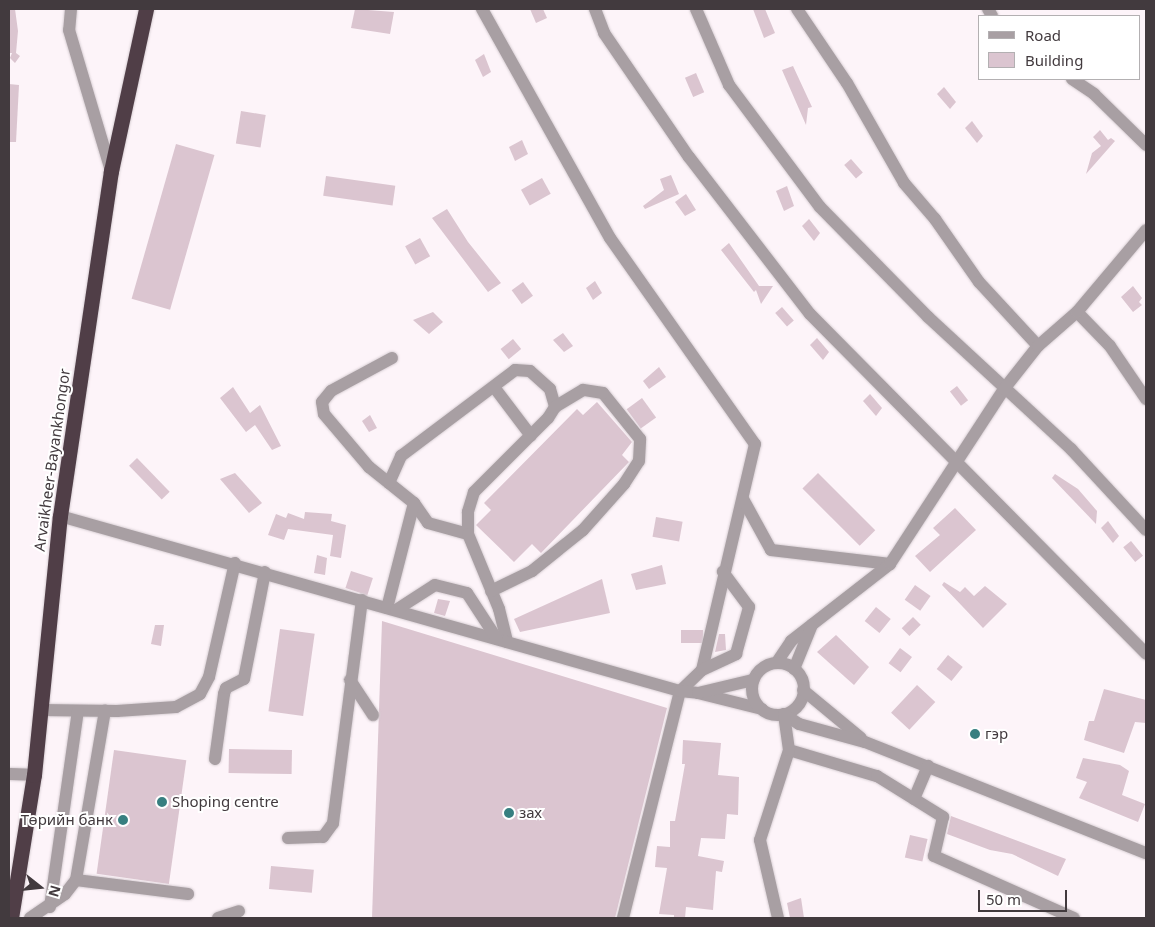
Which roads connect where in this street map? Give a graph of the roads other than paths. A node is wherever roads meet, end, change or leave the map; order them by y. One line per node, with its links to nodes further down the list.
1 (71, 9): 9 (street)
2 (146, 9): 9 (highway, Arvaikheer-Bayankhongor)
3 (482, 9): 21 (street)
4 (595, 9): 19 (street)
5 (696, 9): 15 (street)
6 (797, 9): 12 (street)
7 (1073, 80): 8 (street)
8 (1146, 145)
9 (110, 171): 23 (highway, Arvaikheer-Bayankhongor)
10 (1143, 239): 11 (street)
11 (1076, 312): 12 (street); 16 (street)
12 (1038, 346): 15 (street)
13 (392, 358): 20 (street)
14 (494, 387): 17 (street); 18 (street); 20 (street)
15 (1004, 390): 19 (street); 24 (street)
16 (1146, 399)
17 (555, 407): 18 (street); 30 (street)
18 (531, 436): 25 (street)
19 (959, 461): 27 (street); 35 (street)
20 (389, 483): 22 (street)
21 (743, 499): 27 (street); 29 (street)
22 (414, 503): 25 (street); 32 (street)
23 (60, 516): 26 (street); 45 (highway, Arvaikheer-Bayankhongor)
24 (1146, 530)
25 (468, 534): 30 (street)
26 (235, 563): 28 (street); 46 (street)
27 (890, 564): 33 (street)
28 (265, 572): 31 (street); 52 (street)
29 (723, 572): 38 (street); 38 (street)
30 (491, 592): 34 (street)
31 (362, 600): 32 (street); 39 (street)
32 (392, 609): 34 (street); 34 (street)
33 (812, 625): 36 (street); 37 (street)
34 (502, 641): 42 (street)
35 (1146, 654)
36 (777, 662): 37 (street); 40 (street)
37 (794, 669): 41 (street)
38 (702, 670): 42 (street)
39 (350, 680): 49 (street); 57 (street)
40 (754, 680): 43 (street); 44 (street)
41 (804, 690): 48 (street); 50 (street)
42 (680, 691): 43 (street); 66 (street)
43 (698, 692): 44 (street)
44 (762, 709): 48 (street)
45 (40, 710): 47 (street); 55 (highway, Arvaikheer-Bayankhongor)
46 (105, 710): 47 (street); 59 (street)
47 (78, 711): 61 (street)
48 (784, 714): 50 (street); 51 (street)
49 (373, 715)
50 (865, 742): 53 (street)
51 (789, 750): 56 (street); 67 (street)
52 (215, 759)
53 (928, 766): 56 (street); 58 (street)
54 (9, 774): 55 (street)
55 (34, 775): 63 (highway, Arvaikheer-Bayankhongor)
56 (914, 799): 68 (street)
57 (288, 838)
58 (1146, 853)
59 (76, 880): 60 (street); 61 (street)
60 (188, 894)
61 (50, 907): 64 (street)
62 (239, 911): 65 (street)
63 (12, 917): 64 (street)
64 (30, 918)
65 (218, 918)
66 (623, 918)
67 (778, 918)
68 (1074, 918)

